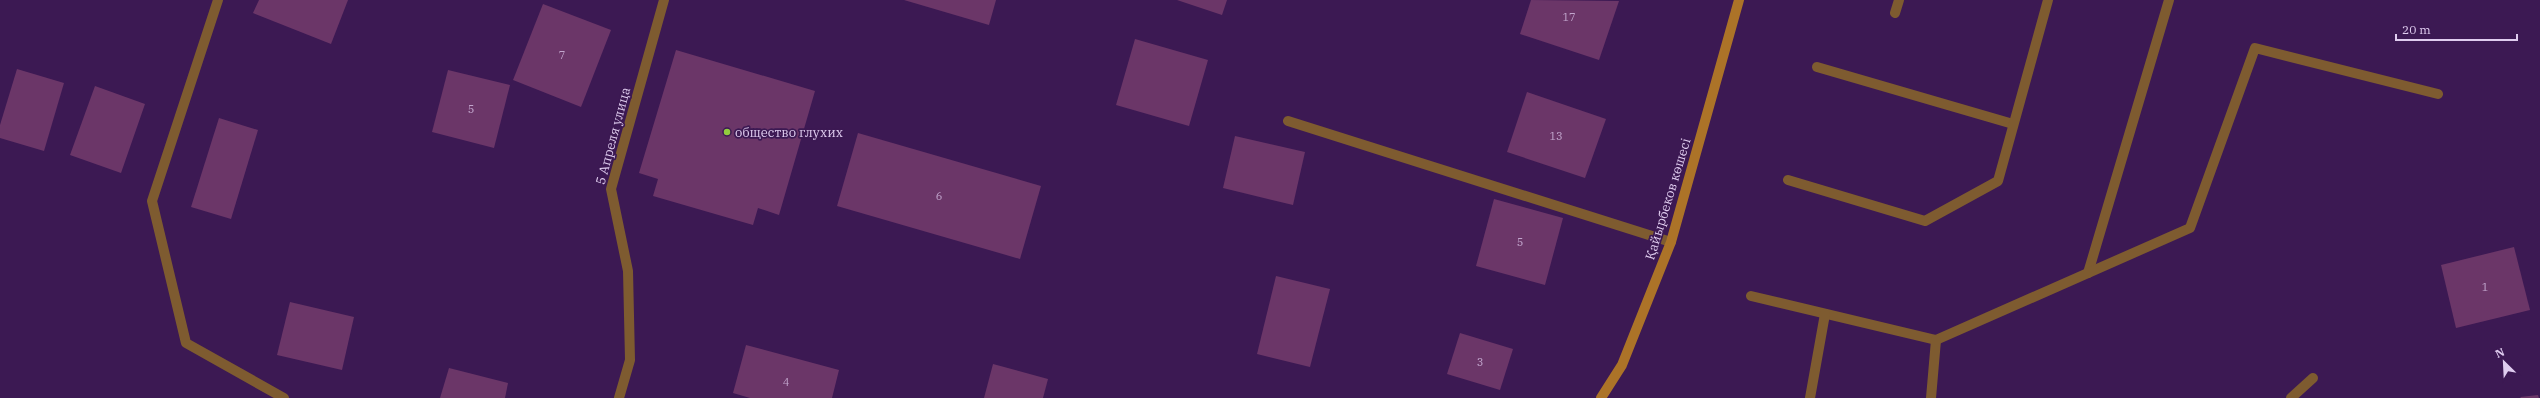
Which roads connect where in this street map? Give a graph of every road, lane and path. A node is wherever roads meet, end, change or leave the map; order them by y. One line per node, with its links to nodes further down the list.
1 (218, 0): 19 (street)
2 (664, 0): 20 (street, 5 Апреля улица)
3 (1739, 0): 13 (main road, Қайырбеков көшесі)
4 (1899, 0): 7 (street)
5 (2048, 0): 11 (street)
6 (2169, 0): 14 (street)
7 (1895, 13)
8 (1818, 67): 11 (street)
9 (2438, 94): 14 (street)
10 (1288, 121): 13 (street)
11 (2013, 124): 12 (street)
12 (1788, 180)
13 (1671, 242): 21 (main road, Қайырбеков көшесі)
14 (2088, 273): 17 (street)
15 (1751, 296): 16 (street)
16 (1825, 314): 17 (street); 22 (street)
17 (1936, 340): 23 (street)
18 (2313, 378): 24 (street)
19 (284, 398)
20 (619, 398)
21 (1601, 398)
22 (1810, 398)
23 (1931, 398)
24 (2291, 398)

